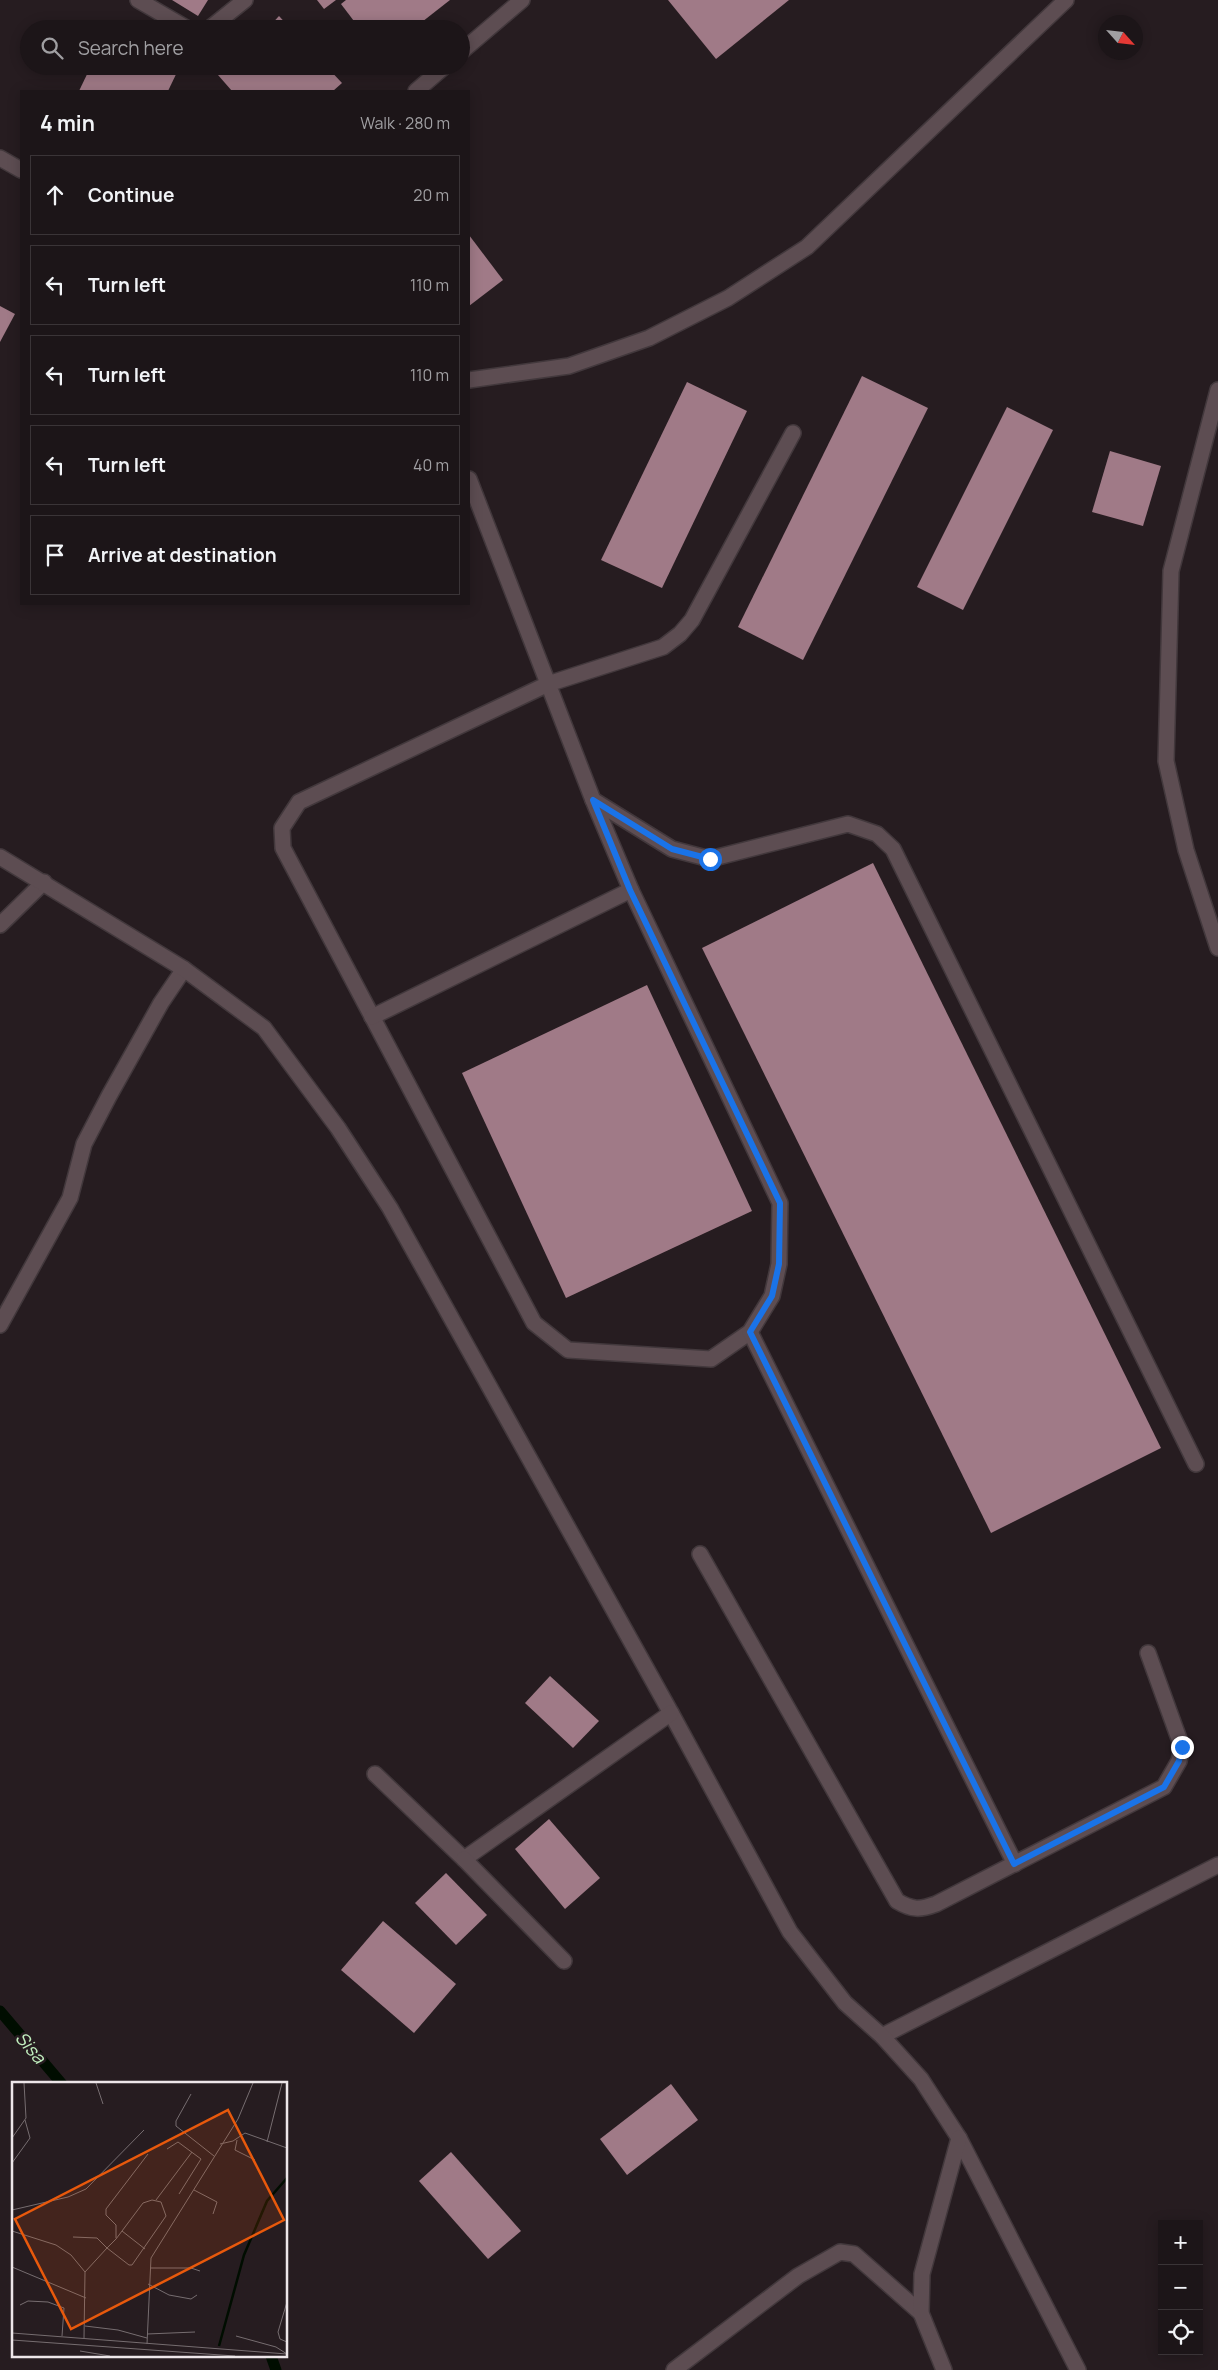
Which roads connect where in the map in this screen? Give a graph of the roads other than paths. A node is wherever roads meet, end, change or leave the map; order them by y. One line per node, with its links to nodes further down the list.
1 (138, 0): 5 (street)
2 (245, 0): 6 (street)
3 (522, 0): 7 (street)
4 (1066, 0): 12 (street)
5 (169, 20)
6 (220, 20)
7 (470, 44)
8 (435, 75): 9 (street)
9 (417, 90)
10 (0, 158): 11 (street)
11 (20, 169)
12 (470, 380)
13 (1218, 390): 22 (street)
14 (793, 433): 16 (street)
15 (470, 481): 16 (street)
16 (548, 684): 17 (street); 24 (street)
17 (593, 800): 20 (street); 27 (street)
18 (0, 857): 19 (street)
19 (44, 882): 21 (street); 23 (street)
20 (630, 890): 24 (street); 26 (street)
21 (0, 925)
22 (1218, 948)
23 (184, 968): 25 (street); 30 (street)
24 (372, 1017): 26 (street)
25 (0, 1325)
26 (750, 1332): 33 (street)
27 (1196, 1464)
28 (700, 1554): 33 (street)
29 (1148, 1653): 33 (street)
30 (671, 1713): 32 (street); 36 (street)
31 (374, 1774): 32 (street)
32 (464, 1859): 35 (street)
33 (1014, 1864)
34 (1218, 1865): 36 (street)
35 (564, 1960)
36 (882, 2036): 37 (street)
37 (959, 2138): 38 (street); 41 (street)
38 (921, 2313): 39 (street); 40 (street)
39 (674, 2370)
40 (944, 2370)
41 (1078, 2370)

